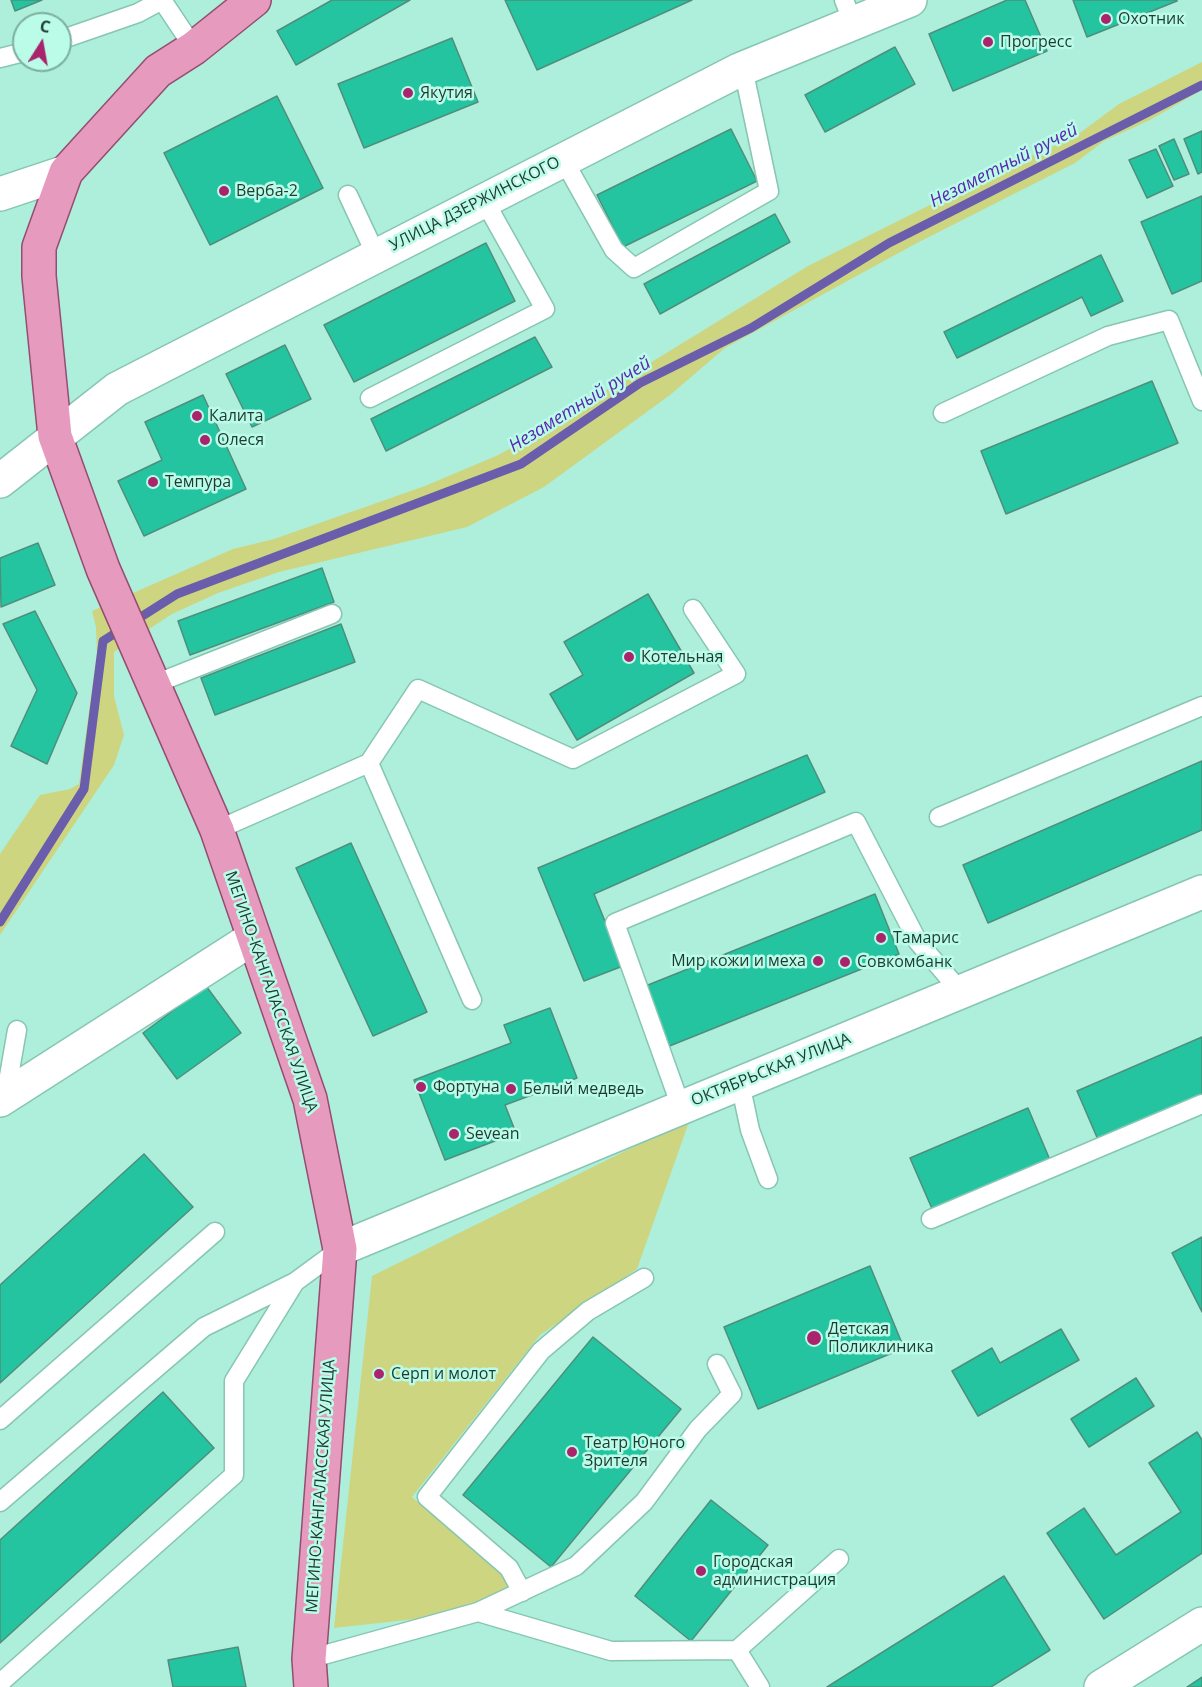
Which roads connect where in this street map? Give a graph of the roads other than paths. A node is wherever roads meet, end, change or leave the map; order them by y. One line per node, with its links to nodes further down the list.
1 (254, 0): 5 (main road)
2 (909, 0): 3 (street, УЛИЦА ДЗЕРЖИНСКОГО)
3 (849, 12): 6 (street, УЛИЦА ДЗЕРЖИНСКОГО)
4 (72, 36): 5 (lane)
5 (194, 48): 8 (main road)
6 (743, 68): 7 (street, УЛИЦА ДЗЕРЖИНСКОГО); 7 (lane)
7 (563, 159): 11 (street, УЛИЦА ДЗЕРЖИНСКОГО)
8 (66, 172): 9 (street); 16 (main road, МЕГИНО-КАНГАЛАССКАЯ УЛИЦА)
9 (0, 194)
10 (348, 195): 12 (lane)
11 (484, 200): 12 (street, УЛИЦА ДЗЕРЖИНСКОГО); 13 (lane)
12 (376, 255): 16 (street, УЛИЦА ДЗЕРЖИНСКОГО)
13 (370, 398)
14 (1202, 401): 15 (lane)
15 (943, 413)
16 (56, 436): 17 (street, УЛИЦА ДЗЕРЖИНСКОГО); 20 (main road, МЕГИНО-КАНГАЛАССКАЯ УЛИЦА)
17 (0, 481)
18 (693, 609): 22 (lane)
19 (332, 614): 20 (lane)
20 (152, 685): 24 (main road, МЕГИНО-КАНГАЛАССКАЯ УЛИЦА)
21 (1202, 706): 23 (lane)
22 (369, 763): 24 (lane); 28 (lane)
23 (939, 817)
24 (217, 830): 26 (main road, МЕГИНО-КАНГАЛАССКАЯ УЛИЦА)
25 (1202, 892): 27 (street, ОКТЯБРЬСКАЯ УЛИЦА)
26 (253, 938): 31 (street); 37 (main road, МЕГИНО-КАНГАЛАССКАЯ УЛИЦА)
27 (961, 992): 30 (street, ОКТЯБРЬСКАЯ УЛИЦА); 33 (lane)
28 (472, 1000)
29 (17, 1030): 31 (lane)
30 (740, 1083): 33 (street, ОКТЯБРЬСКАЯ УЛИЦА); 34 (lane)
31 (2, 1103)
32 (1202, 1104): 35 (lane)
33 (681, 1107): 37 (street, ОКТЯБРЬСКАЯ УЛИЦА)
34 (768, 1179)
35 (931, 1219)
36 (215, 1232): 41 (lane)
37 (340, 1249): 39 (lane); 48 (main road, МЕГИНО-КАНГАЛАССКАЯ УЛИЦА)
38 (644, 1278): 44 (lane)
39 (295, 1282): 42 (lane); 49 (lane)
40 (717, 1364): 44 (lane)
41 (0, 1420)
42 (0, 1502)
43 (839, 1559): 47 (lane)
44 (522, 1592): 45 (lane)
45 (478, 1612): 47 (lane); 48 (lane)
46 (1202, 1624): 51 (street)
47 (738, 1650): 50 (lane)
48 (310, 1673)
49 (0, 1683)
50 (760, 1687)
51 (1101, 1687)

